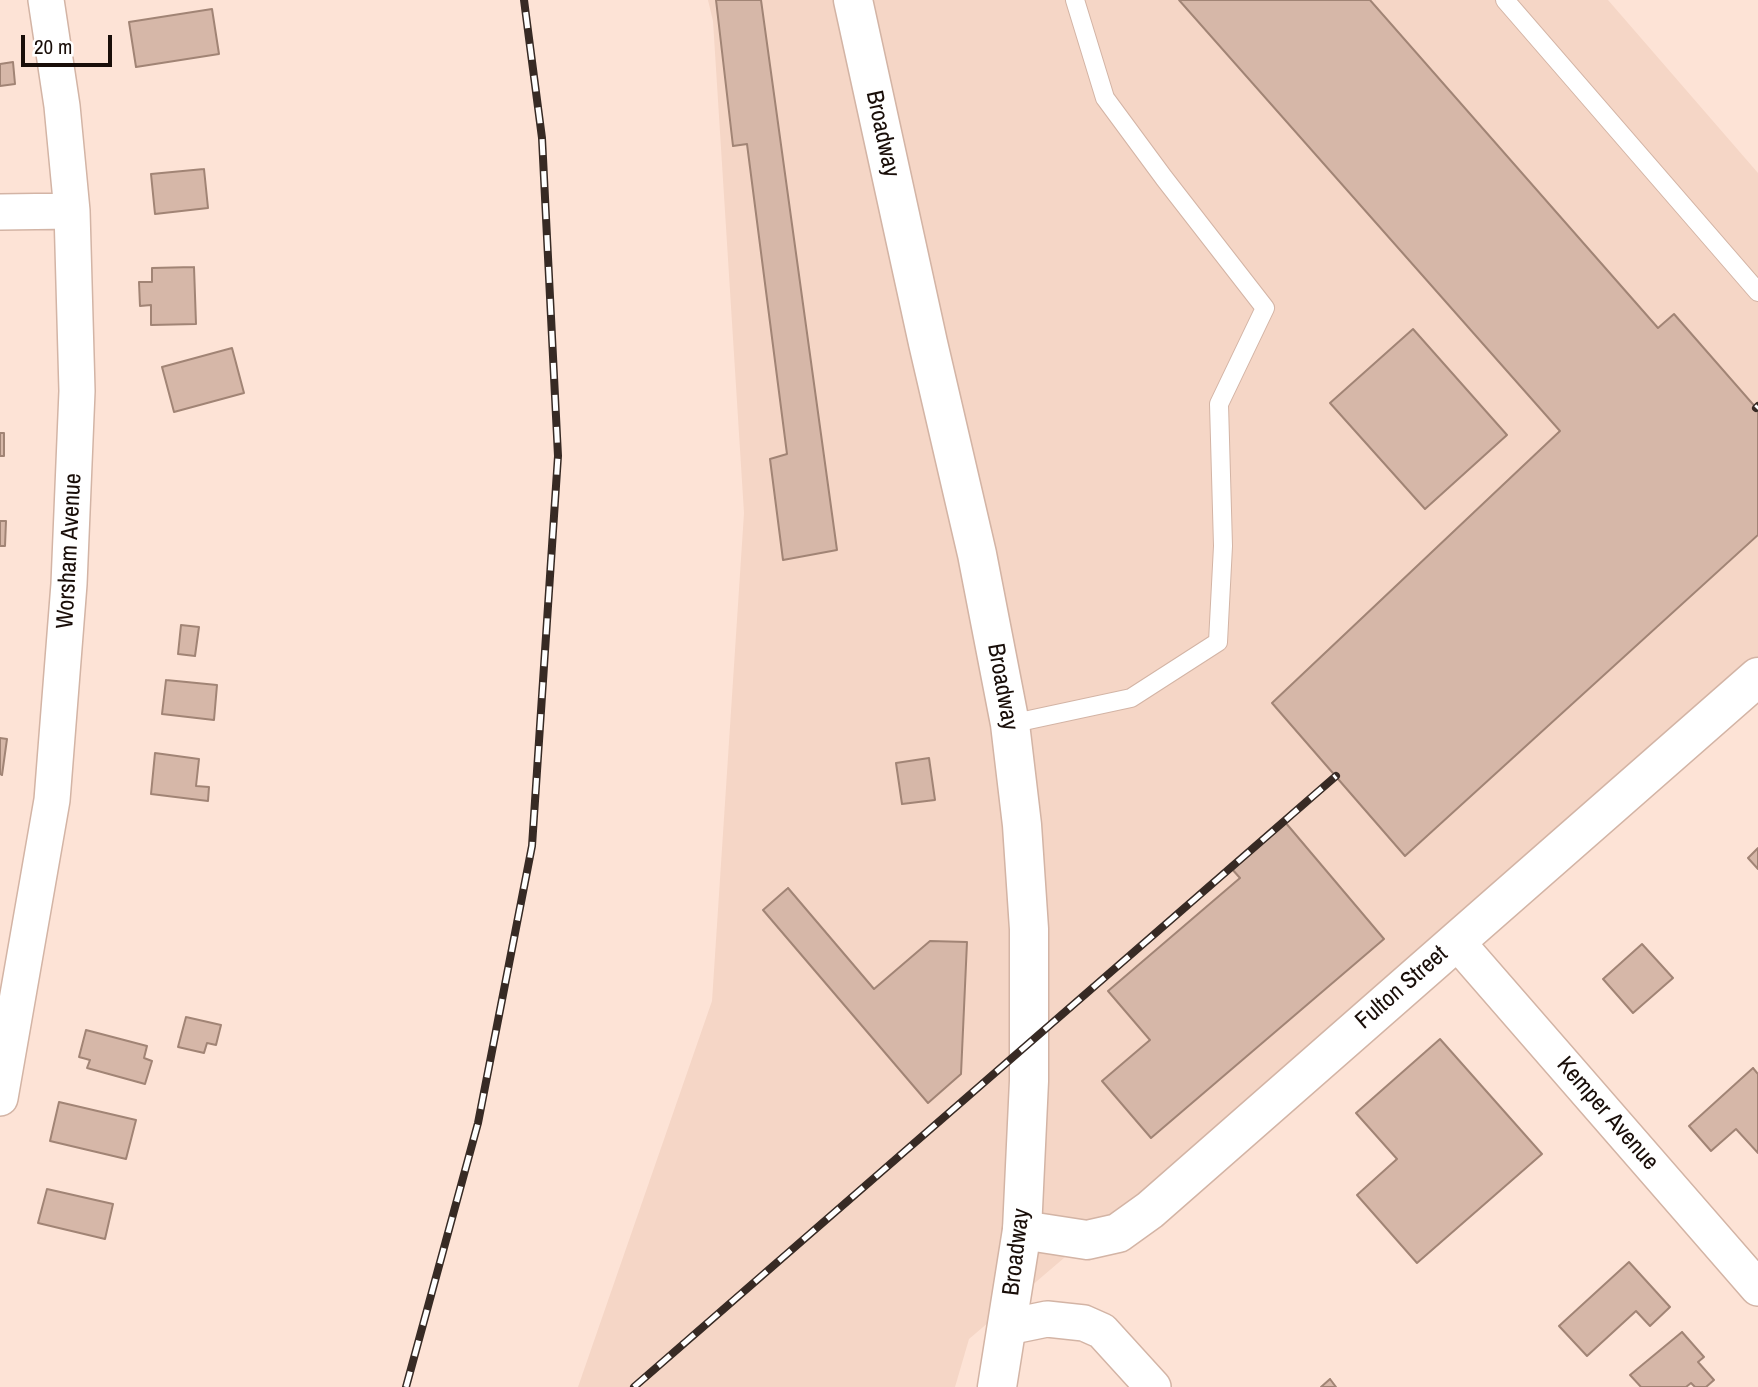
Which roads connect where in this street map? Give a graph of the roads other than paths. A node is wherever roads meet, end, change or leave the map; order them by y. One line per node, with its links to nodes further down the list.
1 (46, 0): 5 (street, Worsham Avenue)
2 (853, 0): 9 (main road, Broadway)
3 (1075, 0): 9 (lane)
4 (1505, 0): 7 (lane)
5 (72, 211): 6 (street); 11 (street, Worsham Avenue)
6 (0, 212)
7 (1758, 292)
8 (1758, 677): 10 (main road, Fulton Street)
9 (1010, 724): 12 (main road, Broadway)
10 (1456, 941): 12 (main road, Fulton Street); 13 (street, Kemper Avenue)
11 (0, 1098)
12 (1022, 1230): 14 (main road, Broadway)
13 (1758, 1288)
14 (1008, 1327): 15 (main road, Broadway); 16 (street)
15 (997, 1387)
16 (1153, 1387)

